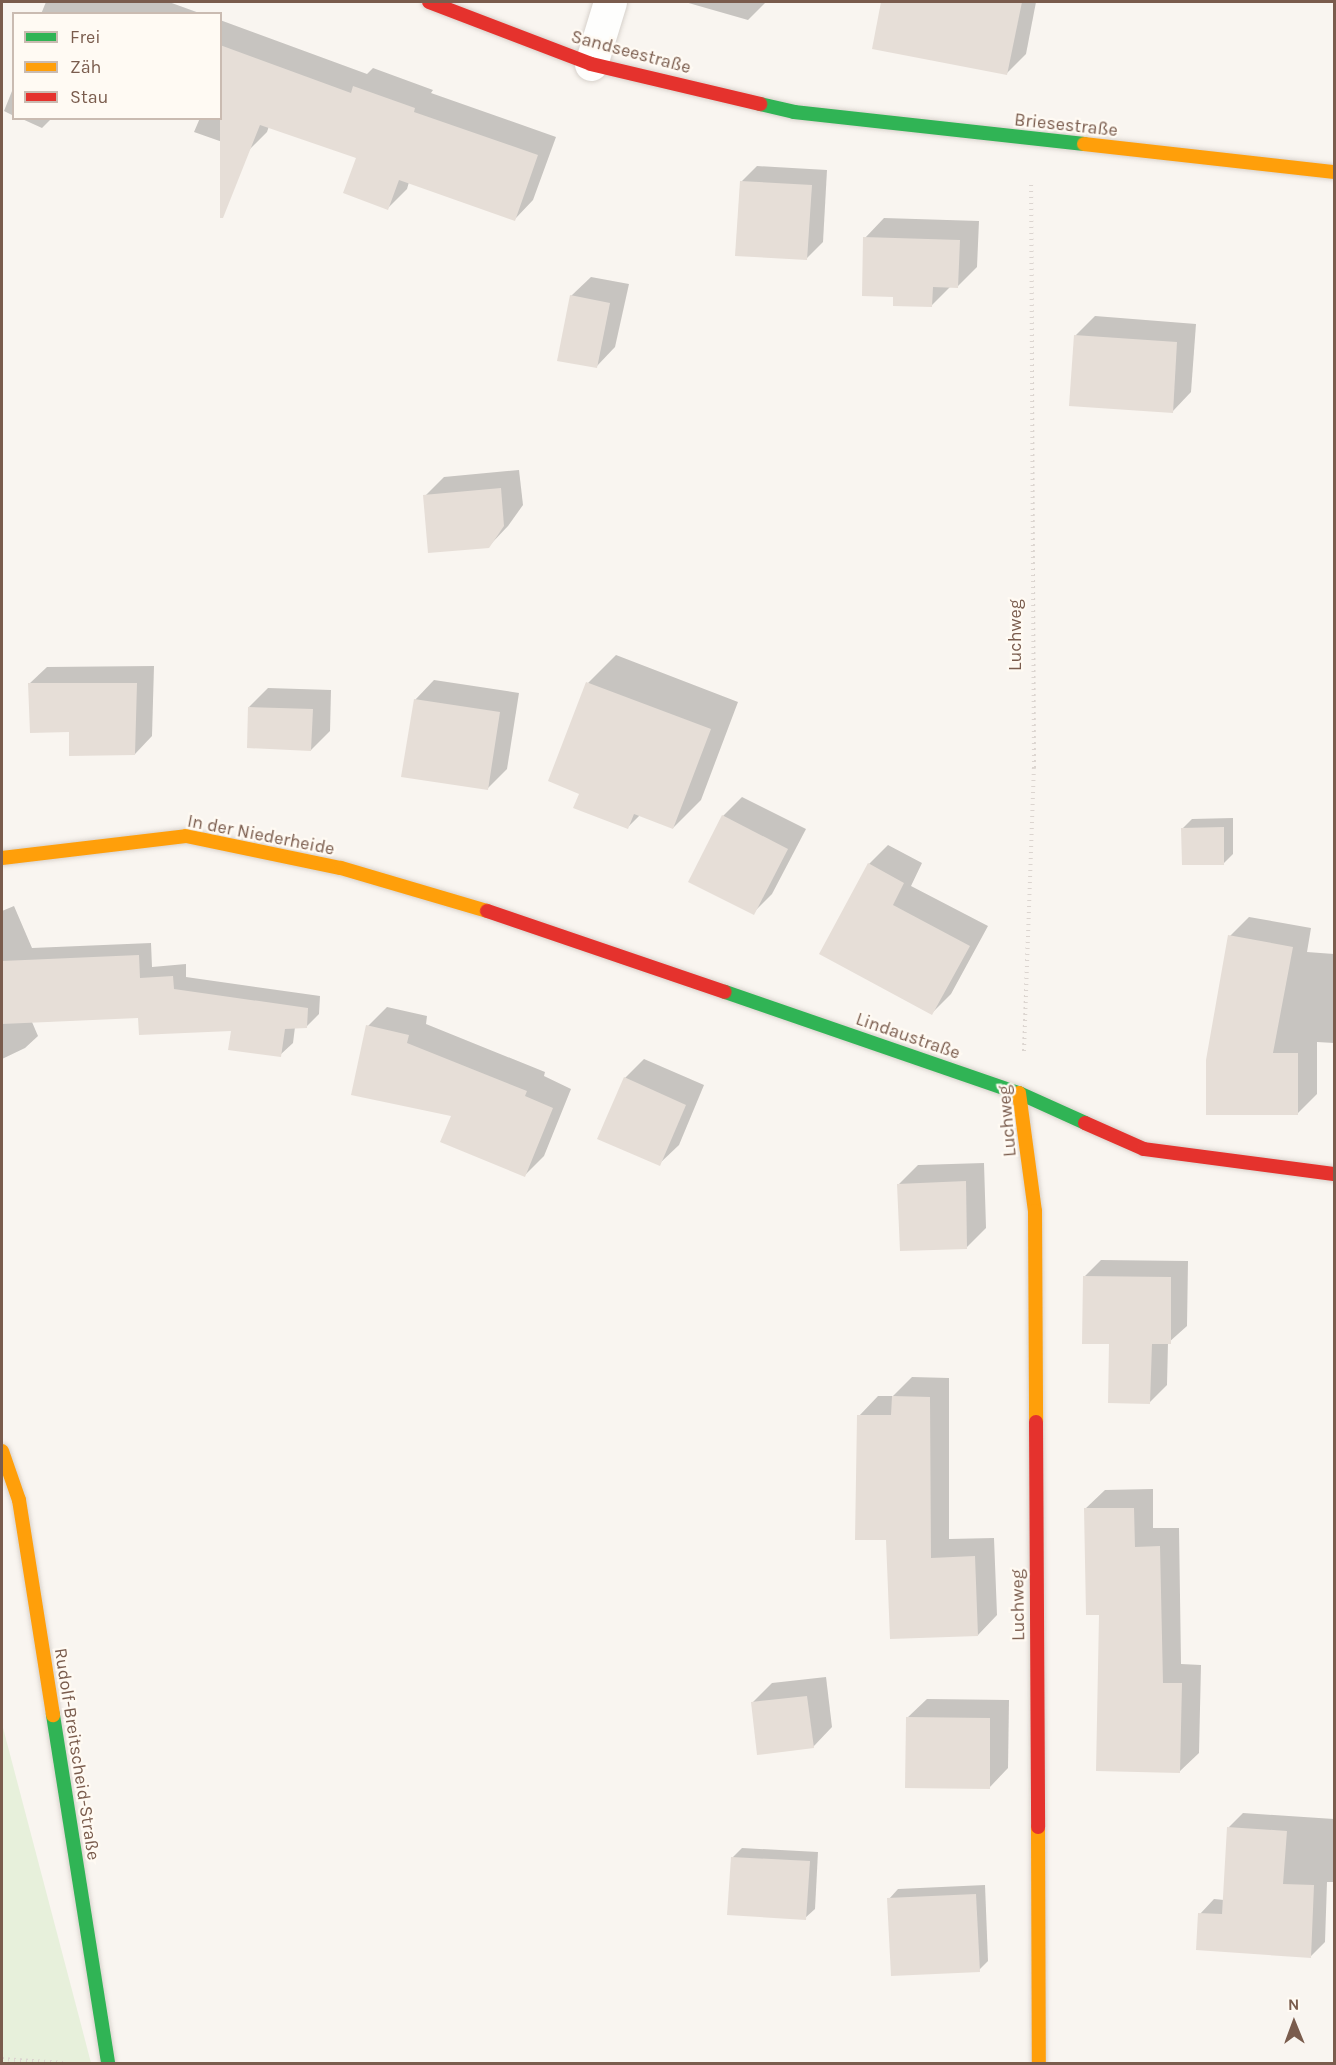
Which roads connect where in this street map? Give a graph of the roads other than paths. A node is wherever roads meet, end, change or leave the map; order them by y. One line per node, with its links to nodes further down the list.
1 (429, 2): 3 (street, Sandseestraße)
2 (610, 2): 3 (street)
3 (591, 64): 4 (street, Sandseestraße)
4 (794, 112): 5 (street, Briesestraße)
5 (1335, 172)
6 (2, 858): 7 (street, In der Niederheide)
7 (473, 906): 8 (street, Lindaustraße)
8 (1019, 1093): 9 (street, Lindaustraße); 12 (street, Luchweg)
9 (1335, 1174)
10 (2, 1452): 11 (street, Rudolf-Breitscheid-Straße)
11 (108, 2064)
12 (1039, 2064)

